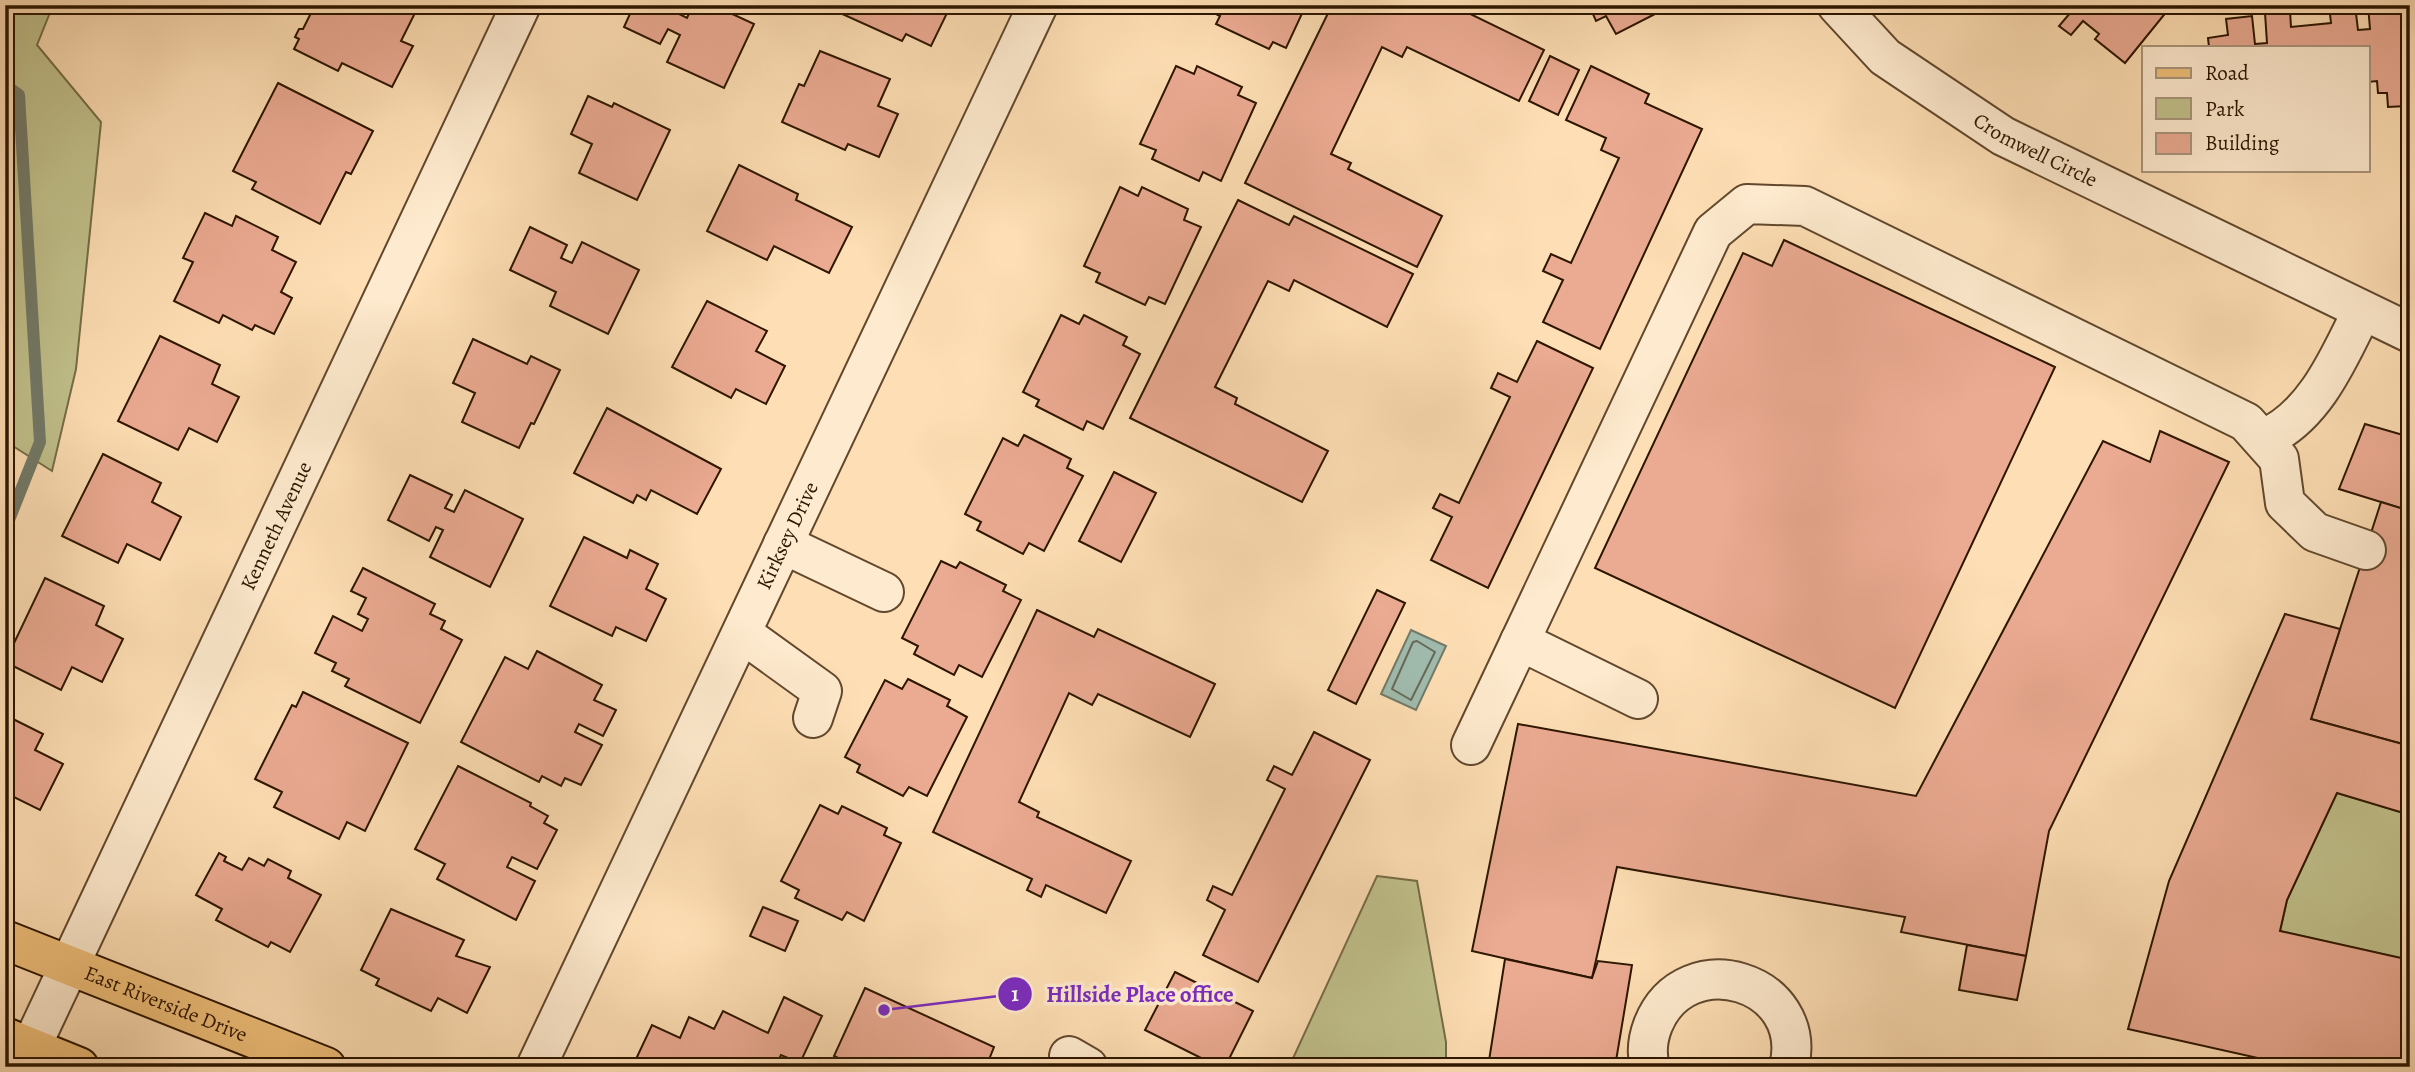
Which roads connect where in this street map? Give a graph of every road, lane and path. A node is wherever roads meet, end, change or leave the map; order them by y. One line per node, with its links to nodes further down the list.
1 (521, 5): 16 (street, Kenneth Avenue)
2 (1038, 5): 7 (street, Kirksey Drive)
3 (1837, 5): 4 (street, Cromwell Circle)
4 (2362, 312): 5 (street, Cromwell Circle); 6 (street)
5 (2410, 333)
6 (2263, 439): 8 (street); 11 (street)
7 (783, 544): 9 (street); 10 (street, Kirksey Drive)
8 (2366, 550)
9 (884, 592)
10 (743, 634): 13 (street); 20 (street, Kirksey Drive)
11 (1520, 641): 12 (street); 14 (street)
12 (1638, 699)
13 (813, 718)
14 (1471, 745)
15 (5, 940): 16 (main road, East Riverside Drive)
16 (70, 966): 17 (street, Kenneth Avenue); 19 (main road, East Riverside Drive)
17 (18, 1042): 18 (main road)
18 (79, 1067)
19 (326, 1067)
20 (536, 1067)
21 (1650, 1067): 22 (street)
22 (1789, 1067)

